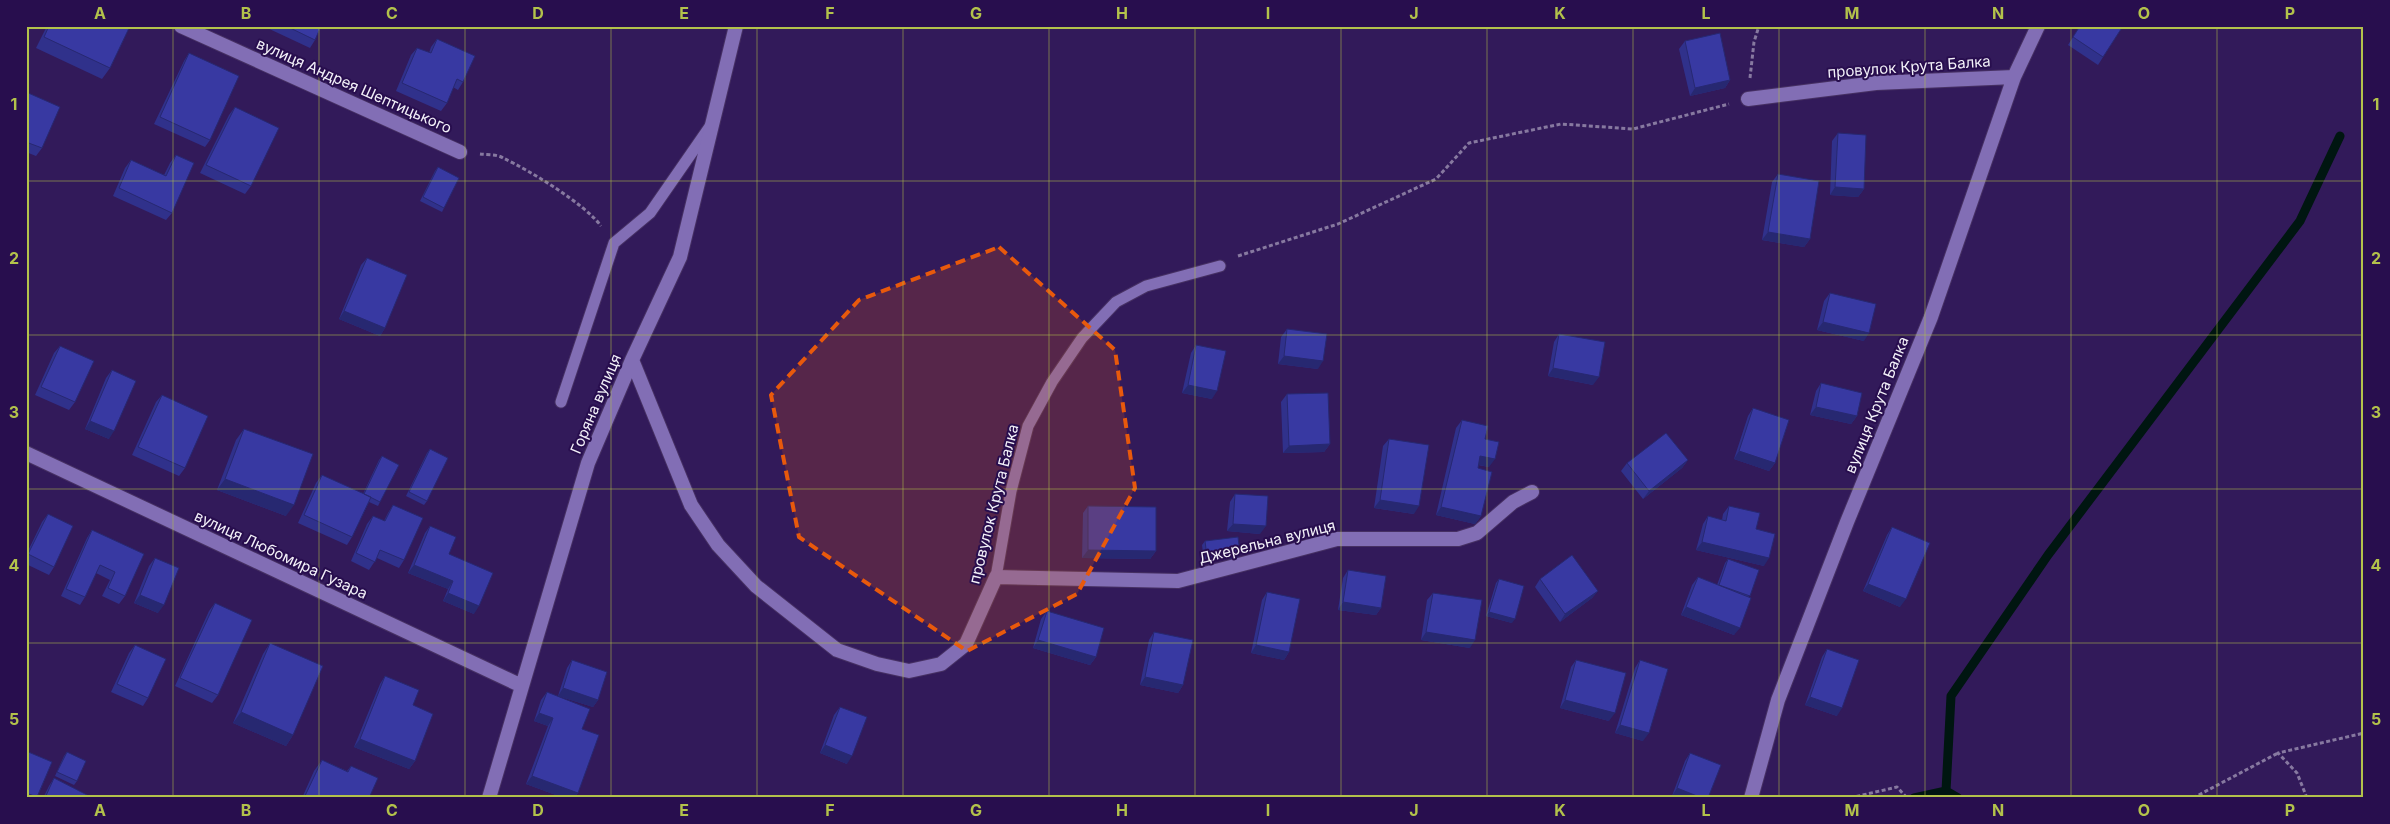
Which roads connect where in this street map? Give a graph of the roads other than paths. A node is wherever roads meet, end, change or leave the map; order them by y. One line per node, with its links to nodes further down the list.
1 (181, 26): 7 (street, вулиця Андрея Шептицького)
2 (736, 26): 6 (street, Горяна вулиця)
3 (2038, 26): 4 (street, вулиця Крута Балка)
4 (2014, 77): 5 (street, провулок Крута Балка); 16 (street, вулиця Крута Балка)
5 (1748, 99)
6 (712, 123): 9 (street, Горяна вулиця); 10 (lane)
7 (460, 152)
8 (1220, 266): 13 (lane, провулок Крута Балка)
9 (632, 360): 13 (street, провулок Крута Балка); 14 (street, Горяна вулиця)
10 (561, 402)
11 (26, 453): 14 (street, вулиця Любомира Гузара)
12 (1532, 492): 13 (street, Джерельна вулиця)
13 (996, 577)
14 (522, 686): 15 (street, Горяна вулиця)
15 (489, 798)
16 (1751, 798)

